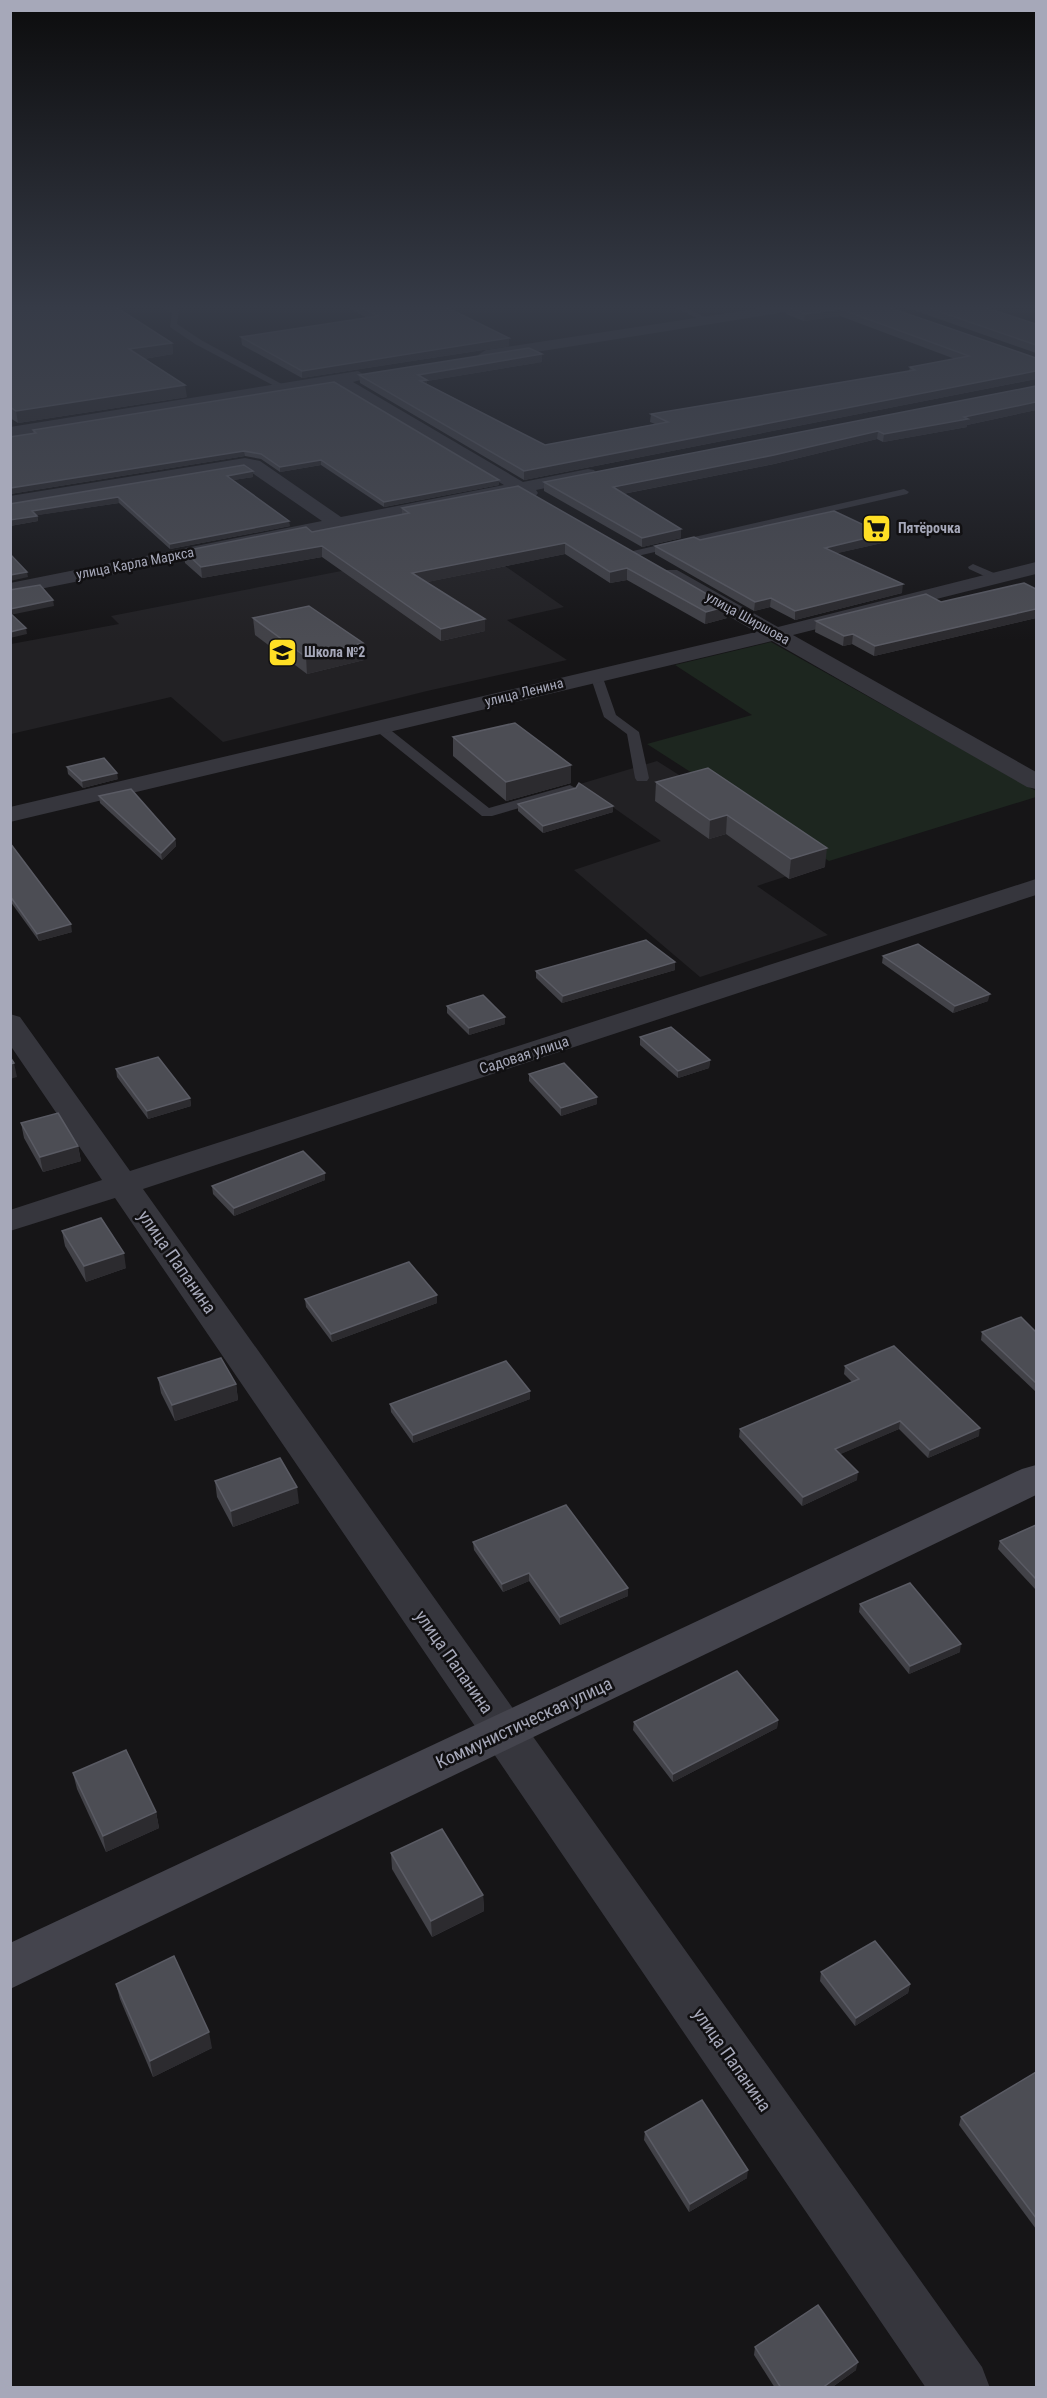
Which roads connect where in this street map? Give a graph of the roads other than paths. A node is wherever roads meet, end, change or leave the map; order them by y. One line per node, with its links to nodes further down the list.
1 (104, 417): 3 (street)
2 (401, 417): 5 (street)
3 (10, 432)
4 (602, 471): 5 (street, улица Карла Маркса)
5 (519, 487): 8 (street); 9 (street, улица Карла Маркса)
6 (904, 492): 11 (lane)
7 (10, 502): 9 (street)
8 (550, 505)
9 (337, 523): 15 (street, улица Карла Маркса)
10 (612, 542): 11 (street, улица Ширшова)
11 (633, 554): 16 (street, улица Ширшова)
12 (973, 567): 14 (lane)
13 (1036, 568): 14 (street, улица Ленина)
14 (997, 578): 16 (street, улица Ленина)
15 (10, 589)
16 (777, 633): 17 (street, улица Ленина); 20 (street, улица Ширшова)
17 (596, 675): 18 (street, улица Ленина); 19 (lane)
18 (380, 727): 21 (lane); 22 (street, улица Ленина)
19 (642, 778)
20 (1036, 782)
21 (570, 789)
22 (10, 815)
23 (1036, 887): 25 (street, Садовая улица)
24 (10, 1023): 25 (street, улица Папанина)
25 (124, 1185): 26 (street, Садовая улица); 28 (street, улица Папанина)
26 (10, 1221)
27 (1036, 1479): 28 (street, Коммунистическая улица)
28 (503, 1733): 29 (street, Коммунистическая улица); 30 (street, улица Папанина)
29 (10, 1967)
30 (961, 2388)

